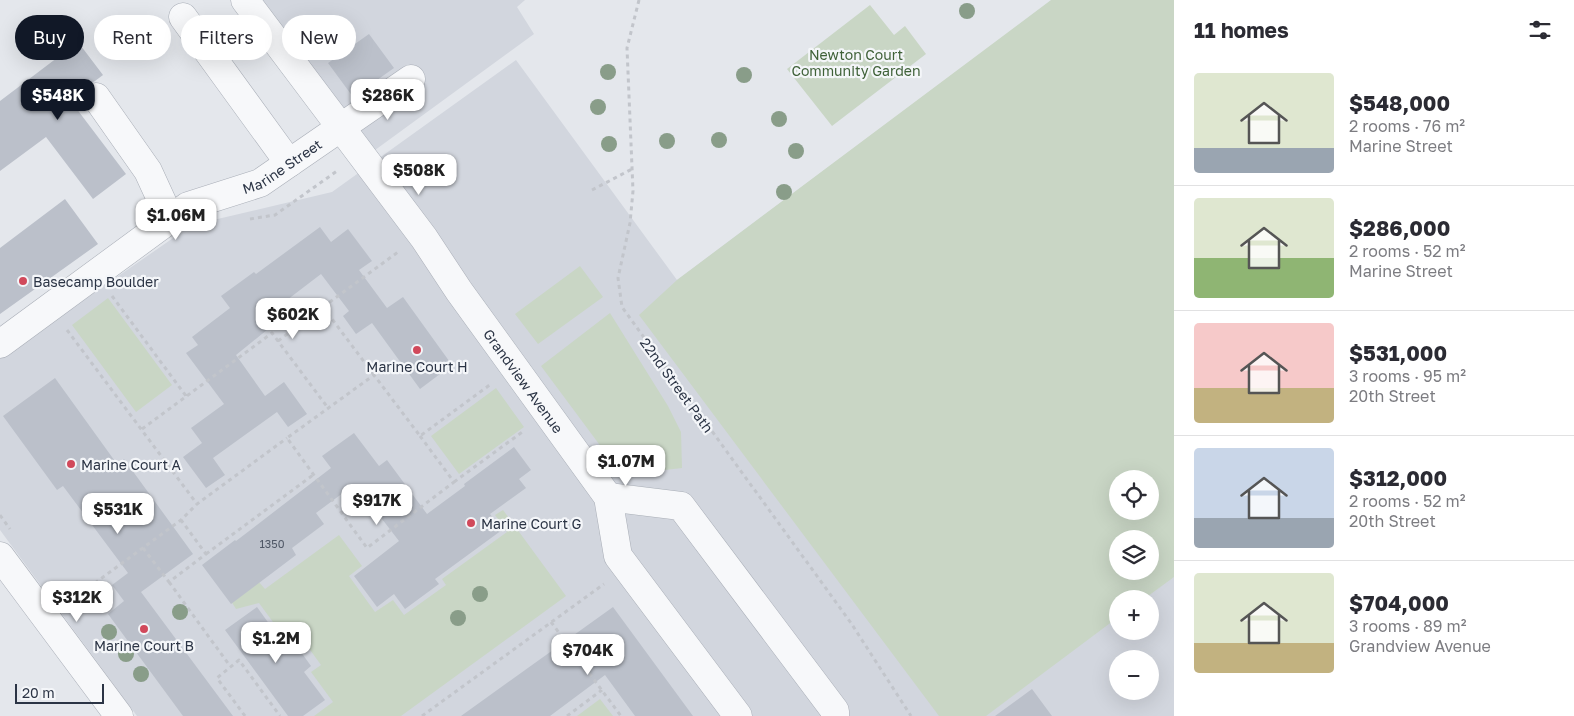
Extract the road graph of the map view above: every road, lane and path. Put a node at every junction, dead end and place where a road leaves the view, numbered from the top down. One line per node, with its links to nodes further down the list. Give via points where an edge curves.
1 (245, 0): 6 (street, Grandview Avenue)
2 (640, 0): 8 (path, 22nd Street Path, via 627,48)
3 (214, 60): 7 (street)
4 (411, 79): 6 (street, Marine Street)
5 (96, 97): 11 (street, via 148,171)
6 (342, 128): 7 (street, Marine Street); 31 (street, Grandview Avenue)
7 (290, 163): 11 (street, Marine Street, via 260,183 188,206)
8 (632, 169): 10 (path); 51 (path, 22nd Street Path, via 630,223 618,278 622,307 851,623)
9 (339, 170): 12 (path, via 275,215)
10 (592, 190)
11 (170, 219): 20 (street, Marine Street)
12 (247, 219)
13 (393, 245): 14 (path)
14 (398, 252): 15 (path); 17 (path)
15 (403, 260)
16 (108, 291): 23 (path)
17 (323, 307): 19 (path); 21 (path)
18 (62, 324): 26 (path)
19 (278, 340): 23 (path, via 272,333); 24 (path)
20 (0, 344)
21 (374, 375): 24 (path); 27 (path)
22 (496, 380): 27 (path)
23 (186, 396): 26 (path)
24 (328, 408): 28 (path)
25 (529, 426): 30 (path)
26 (142, 429): 32 (path)
27 (420, 436): 30 (path)
28 (287, 438): 29 (path); 32 (path)
29 (313, 475): 30 (path, via 366,548); 35 (path)
30 (454, 482)
31 (608, 497): 37 (street, Grandview Avenue, via 618,556); 50 (street, via 681,506 835,711)
32 (197, 504): 33 (path)
33 (181, 520): 34 (path); 35 (path)
34 (143, 548): 38 (path); 39 (path)
35 (206, 554): 38 (path)
36 (0, 556): 43 (street)
37 (627, 569): 40 (path); 49 (street, Grandview Avenue)
38 (169, 582): 41 (path)
39 (66, 605)
40 (551, 622): 42 (path); 46 (path)
41 (230, 666): 44 (path, via 217,678); 45 (path, via 239,660)
42 (602, 690): 47 (path); 48 (path)
43 (118, 716)
44 (245, 716)
45 (280, 716)
46 (422, 716)
47 (567, 716)
48 (621, 716)
49 (738, 716)
50 (835, 716)
51 (911, 716)

